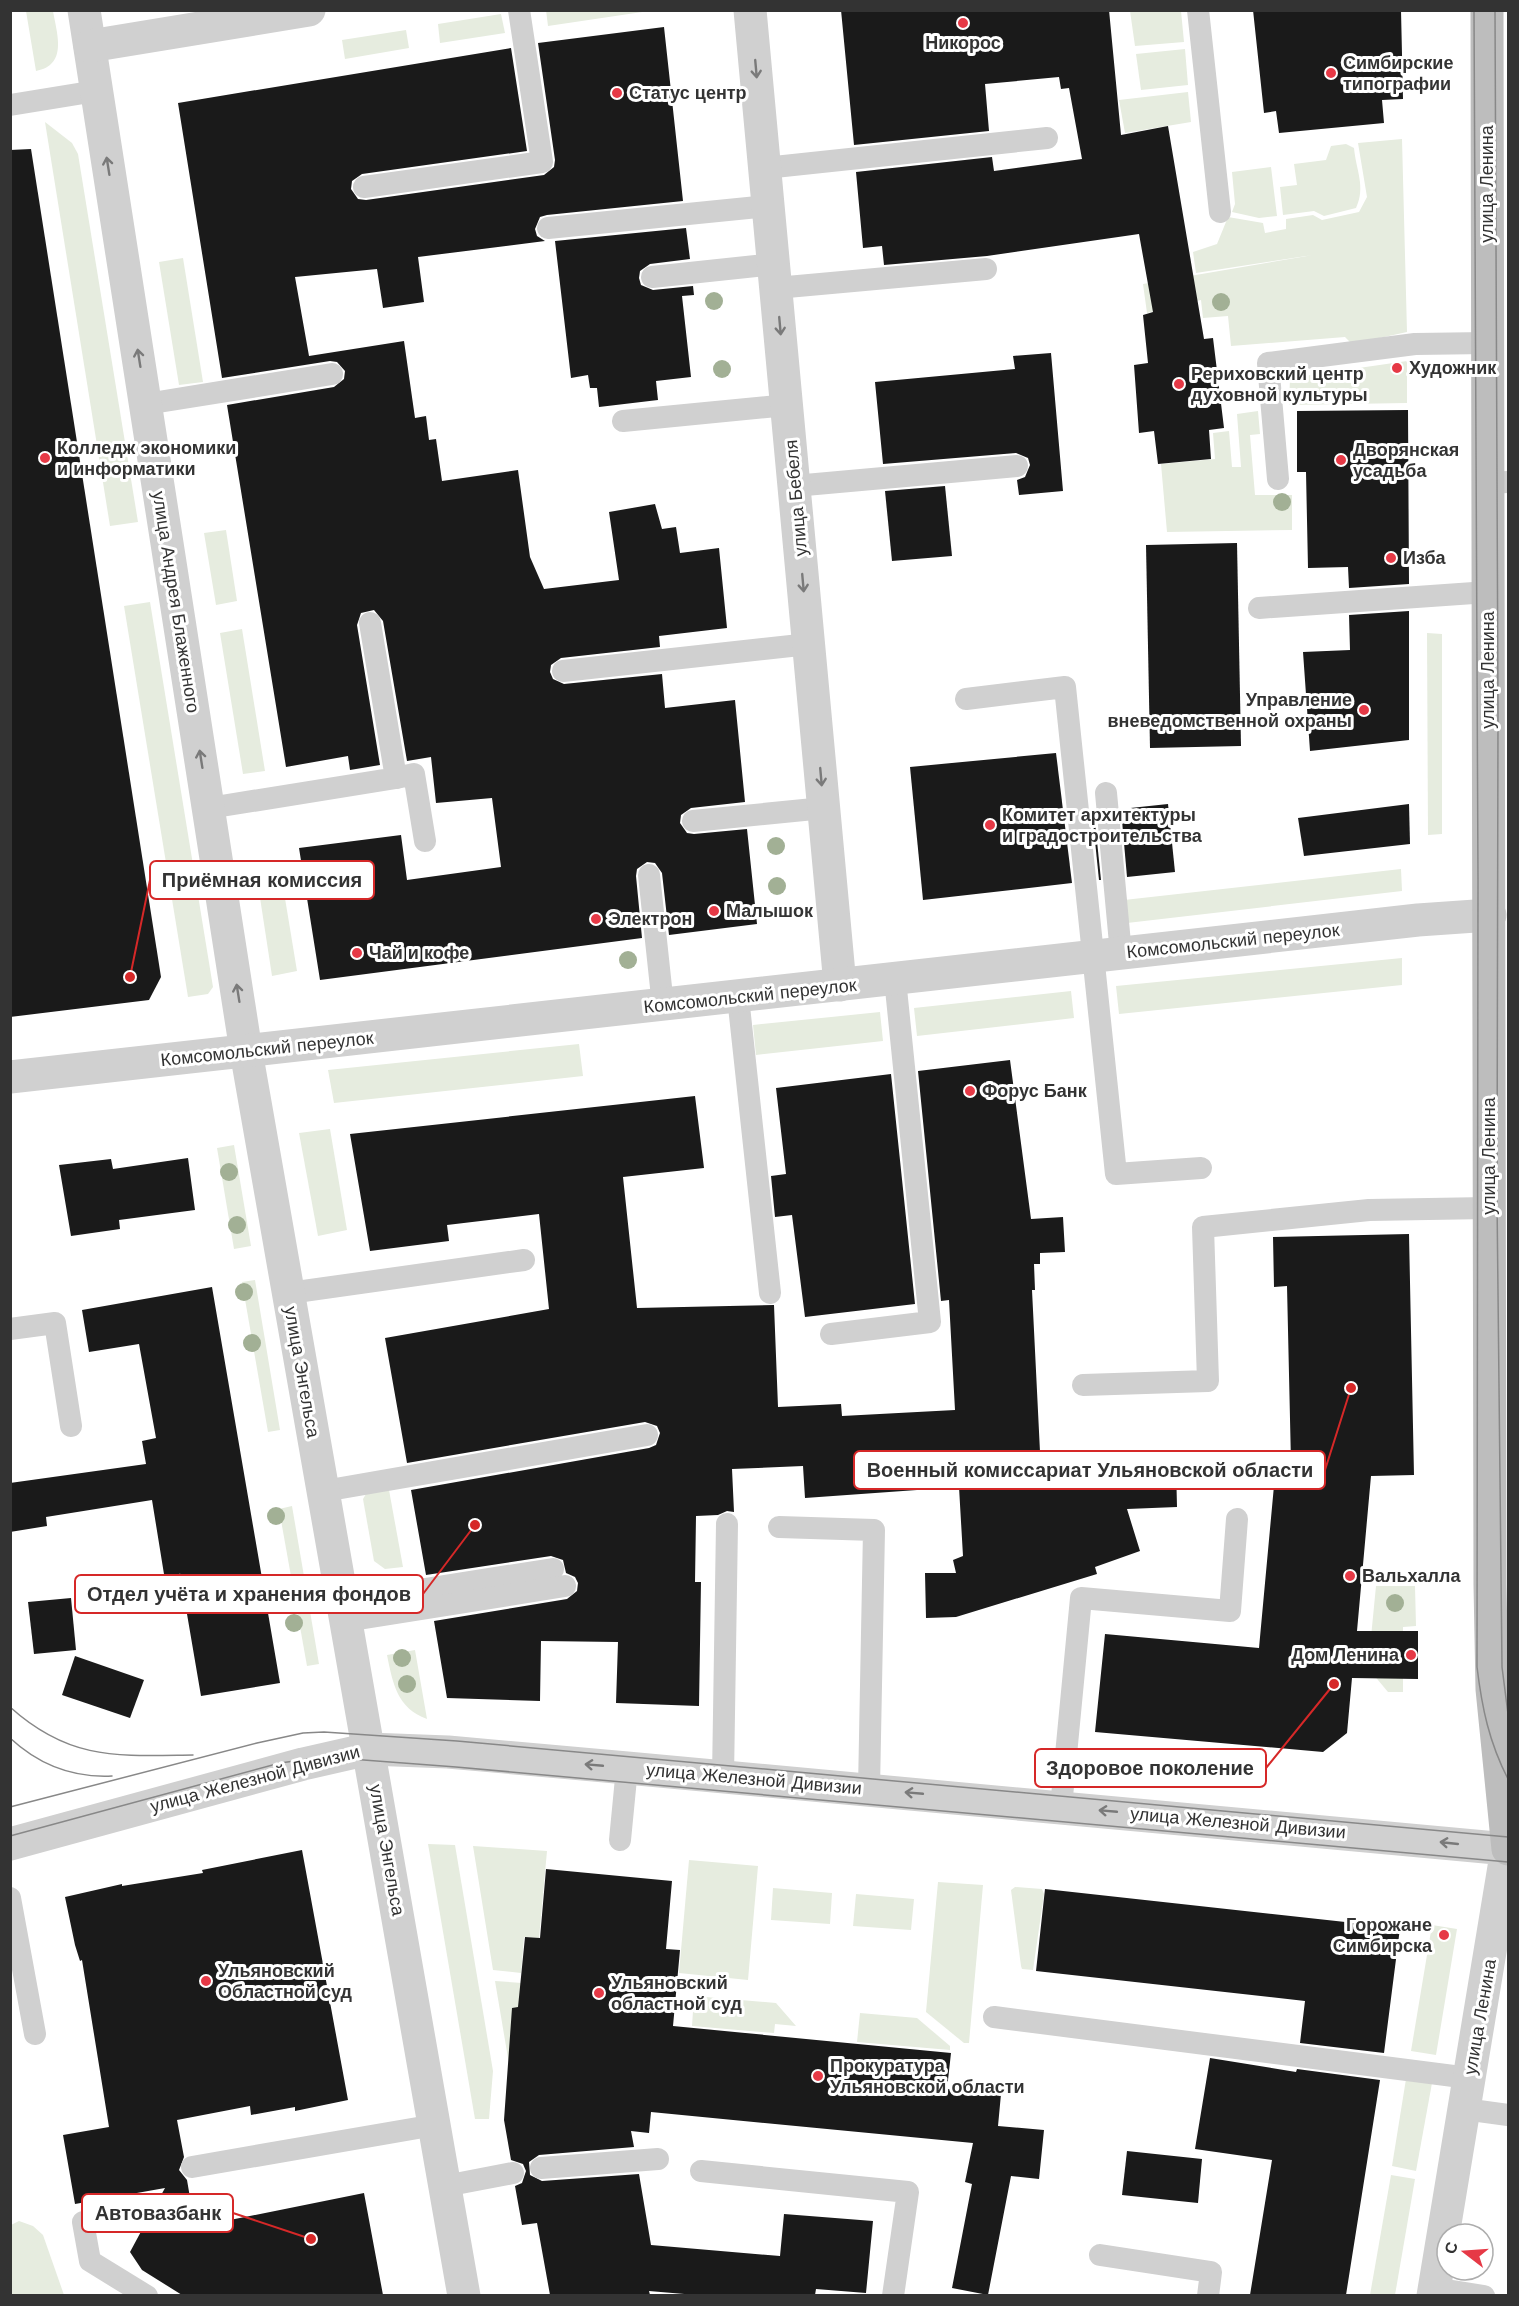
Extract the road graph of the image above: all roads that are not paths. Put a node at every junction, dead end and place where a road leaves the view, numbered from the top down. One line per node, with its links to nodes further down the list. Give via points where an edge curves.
1 (84, 10): 7 (street, улица Андрея Блаженного)
2 (309, 10): 7 (street)
3 (519, 10): 12 (lane, via 542,162)
4 (750, 10): 11 (street, улица Бебеля, one-way to 11)
5 (1198, 10): 15 (lane)
6 (1487, 10): 14 (street, улица Ленина)
7 (90, 46): 8 (street, улица Андрея Блаженного)
8 (96, 91): 9 (lane); 22 (street, улица Андрея Блаженного, one-way to 8)
9 (10, 105)
10 (1047, 138): 11 (lane)
11 (765, 168): 13 (street, улица Бебеля)
12 (364, 188)
13 (768, 206): 16 (lane); 18 (street, улица Бебеля)
14 (1498, 210): 20 (street, улица Ленина)
15 (1220, 212)
16 (548, 228)
17 (986, 269): 18 (lane)
18 (775, 276): 19 (lane); 23 (street, улица Бебеля, one-way to 23)
19 (651, 277)
20 (1487, 343): 26 (lane, via 1415,344 1268,363); 27 (street, улица Ленина)
21 (332, 374): 22 (lane)
22 (146, 404): 37 (street, улица Андрея Блаженного, one-way to 22)
23 (787, 405): 24 (lane); 28 (street, улица Бебеля)
24 (623, 421)
25 (1017, 466): 28 (lane)
26 (1278, 479)
27 (1498, 482): 29 (street, улица Ленина)
28 (794, 486): 32 (street, улица Бебеля, one-way to 32)
29 (1488, 592): 30 (lane); 42 (street, улица Ленина)
30 (1259, 608)
31 (370, 623): 35 (lane)
32 (809, 644): 33 (lane); 38 (street, улица Бебеля, one-way to 38)
33 (563, 671)
34 (966, 699): 43 (lane, via 1065,687)
35 (396, 778): 37 (lane); 40 (lane, via 414,774)
36 (1106, 793): 43 (lane)
37 (208, 808): 48 (street, улица Андрея Блаженного, one-way to 37)
38 (824, 808): 39 (lane); 45 (street, улица Бебеля)
39 (693, 821)
40 (425, 841)
41 (649, 875): 47 (lane)
42 (1496, 895): 43 (street, Комсомольский переулок); 51 (street, улица Ленина)
43 (1107, 956): 44 (street, Комсомольский переулок); 50 (lane, via 1116,1174)
44 (895, 979): 45 (street, Комсомольский переулок); 56 (lane, via 930,1322)
45 (840, 985): 46 (street, Комсомольский переулок)
46 (738, 997): 47 (street, Комсомольский переулок); 54 (lane)
47 (663, 1006): 48 (street, Комсомольский переулок)
48 (246, 1051): 49 (street, Комсомольский переулок); 53 (street, улица Энгельса)
49 (10, 1077)
50 (1200, 1168)
51 (1488, 1208): 57 (lane, via 1368,1210 1203,1227 1208,1381); 65 (street, улица Ленина)
52 (524, 1260): 53 (lane)
53 (289, 1293): 60 (street, улица Энгельса)
54 (770, 1293)
55 (10, 1329): 58 (lane, via 55,1323)
56 (831, 1334)
57 (1083, 1385)
58 (71, 1426)
59 (647, 1435): 60 (lane)
60 (324, 1491): 66 (street, улица Энгельса)
61 (1237, 1519): 71 (lane, via 1230,1611 1080,1598)
62 (727, 1524): 69 (lane)
63 (779, 1527): 70 (lane, via 873,1530)
64 (559, 1578): 66 (lane)
65 (1499, 1585): 74 (street, улица Ленина, via 1492,1689)
66 (345, 1611): 67 (street, улица Энгельса)
67 (369, 1749): 68 (street, улица Железной Дивизии, one-way to 67); 73 (street, улица Железной Дивизии); 80 (street, улица Энгельса)
68 (627, 1768): 69 (street, улица Железной Дивизии); 72 (lane)
69 (723, 1777): 70 (street, улица Железной Дивизии)
70 (869, 1789): 71 (street, улица Железной Дивизии, one-way to 70)
71 (1061, 1807): 74 (street, улица Железной Дивизии, one-way to 71)
72 (620, 1840)
73 (10, 1844)
74 (1508, 1849): 78 (street, улица Ленина)
75 (10, 1898): 77 (lane)
76 (994, 2017): 78 (lane)
77 (34, 2034)
78 (1467, 2093): 79 (lane); 89 (street, улица Ленина)
79 (1509, 2115)
80 (435, 2125): 82 (lane); 86 (street, улица Энгельса)
81 (658, 2159): 83 (lane)
82 (192, 2167)
83 (541, 2168)
84 (702, 2171): 92 (lane, via 908,2192)
85 (513, 2173): 86 (lane)
86 (445, 2186): 91 (street, улица Энгельса)
87 (142, 2213): 90 (lane, via 83,2222 90,2261)
88 (1100, 2255): 93 (lane, via 1211,2272)
89 (1433, 2292): 94 (lane)
90 (147, 2295)
91 (464, 2295)
92 (893, 2295)
93 (1208, 2295)
94 (1484, 2295)

